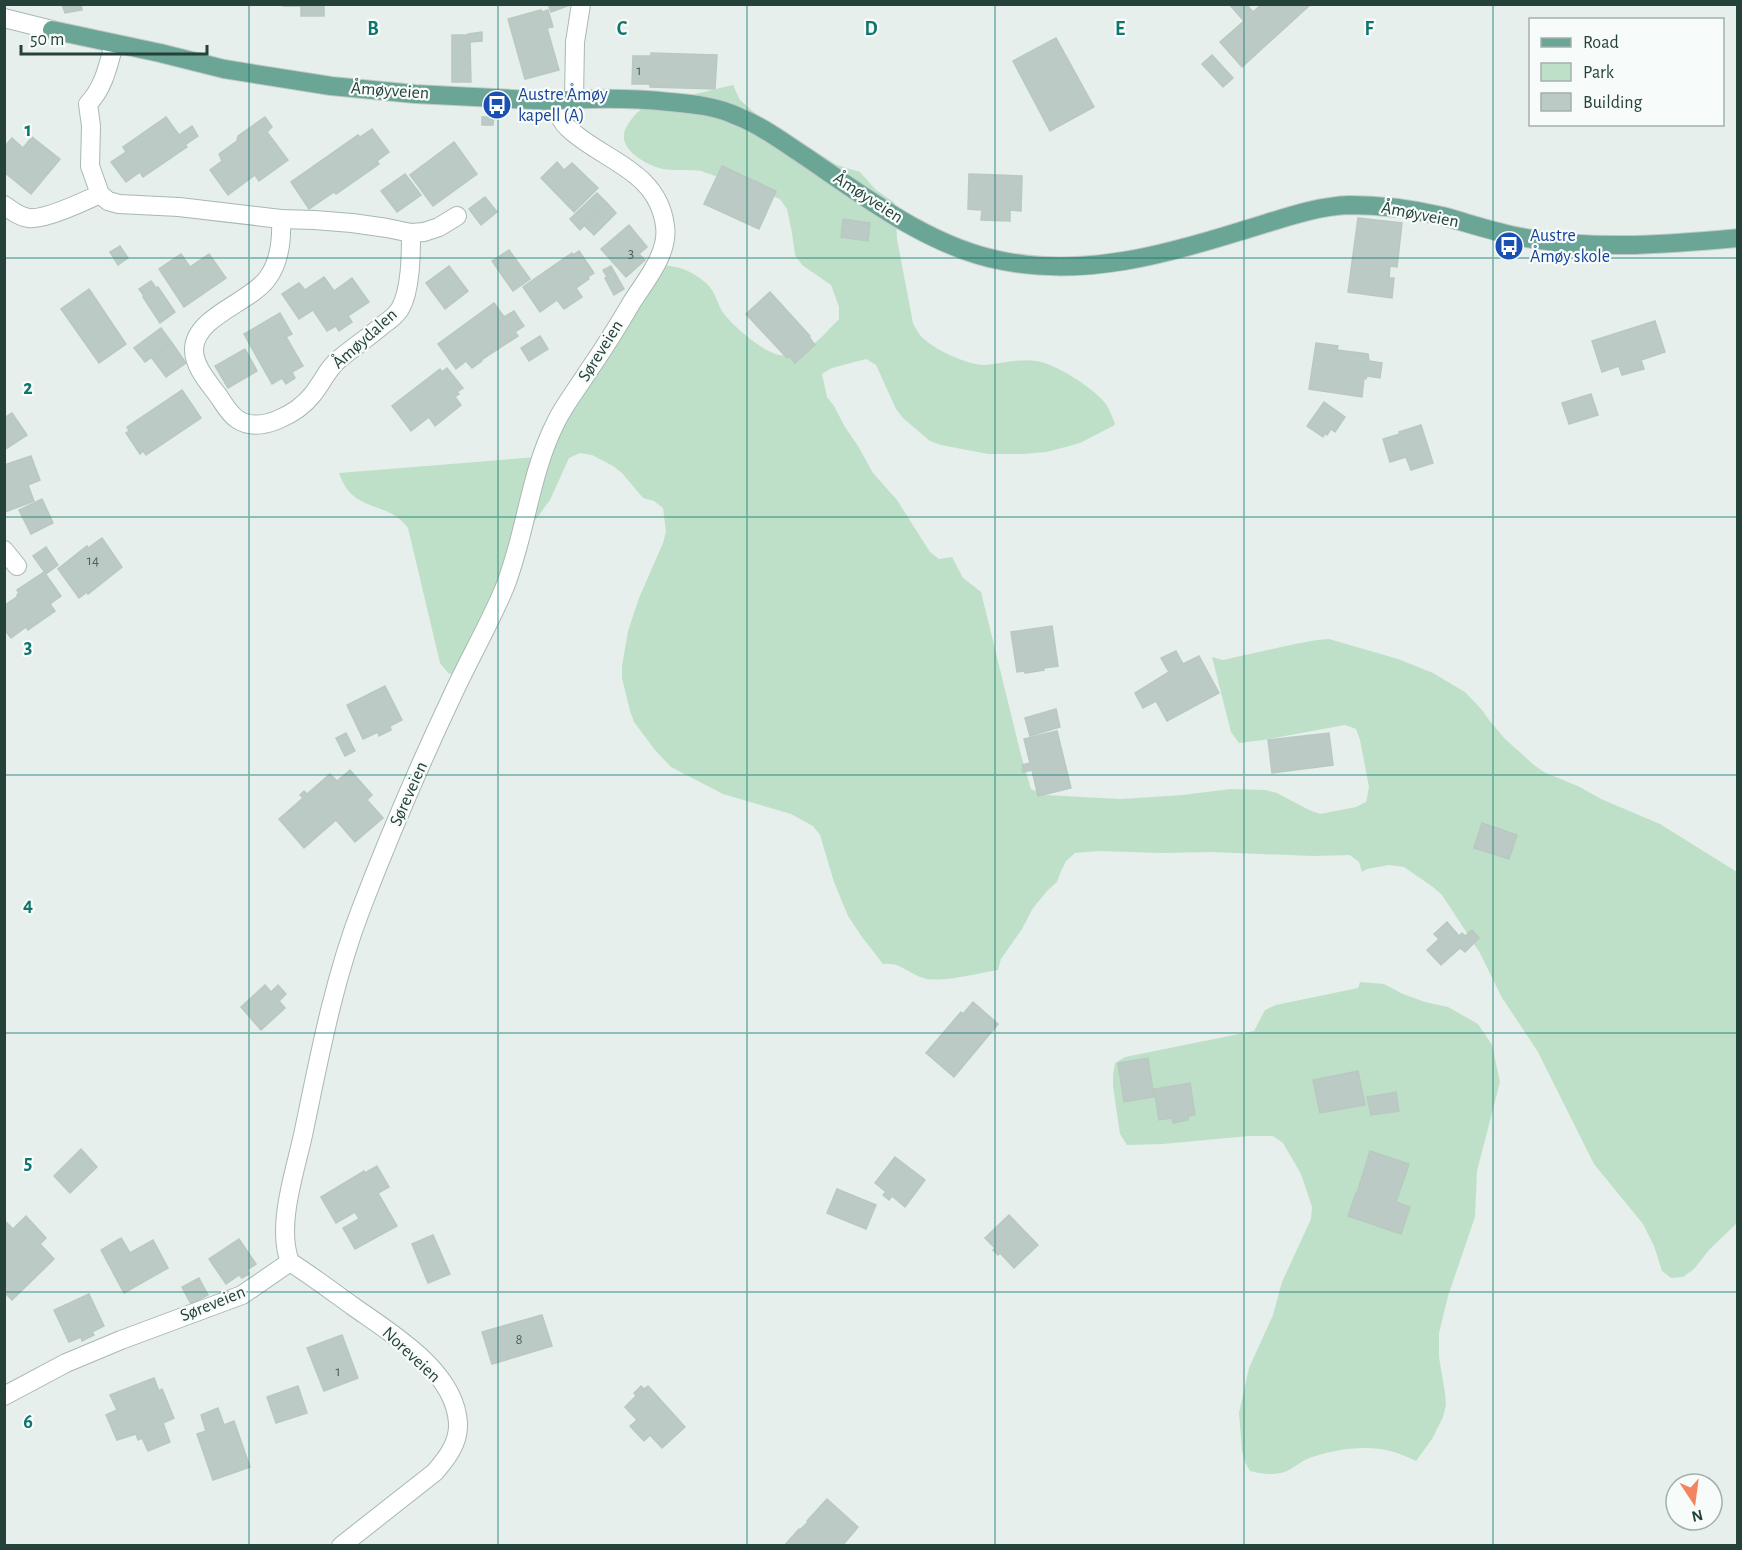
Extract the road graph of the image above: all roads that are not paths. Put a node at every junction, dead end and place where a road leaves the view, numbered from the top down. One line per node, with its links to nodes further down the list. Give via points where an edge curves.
1 (581, 4): 5 (street, via 575,42)
2 (4, 18): 3 (street, Åmøyveien)
3 (52, 30): 4 (main road, Åmøyveien)
4 (114, 44): 6 (main road, Åmøyveien, via 224,69 331,86); 7 (street, via 98,94 88,104 90,166)
5 (574, 99): 6 (main road, Åmøyveien); 12 (main road, Åmøyveien, via 651,100 707,106 735,115 764,129 858,192 938,239 967,252 1022,264 1092,266 1152,256 1293,216 1346,206 1403,208 1529,239 1573,244 1652,245)
6 (552, 101): 15 (street, Søreveien, via 565,127 623,164 648,186 660,204 665,236 658,260 557,419 544,446 504,589 452,696 360,912 326,1026 289,1200 284,1235)
7 (100, 194): 8 (street, via 41,217 19,215); 10 (street, via 119,204)
8 (4, 206)
9 (457, 216): 11 (street, via 439,227)
10 (281, 219): 11 (street, via 352,223); 11 (street, Åmøydalen, via 279,252 266,281 205,326 194,350 204,376 227,409 248,424 272,421 296,410 337,362 397,314 407,288)
11 (411, 233)
12 (1737, 238)
13 (4, 550): 14 (street)
14 (17, 566)
15 (290, 1262): 16 (street, Søreveien, via 242,1294 66,1363); 17 (street, Noreveien, via 399,1339 430,1367 454,1404 458,1424 456,1441 435,1472)
16 (4, 1395)
17 (340, 1545)

